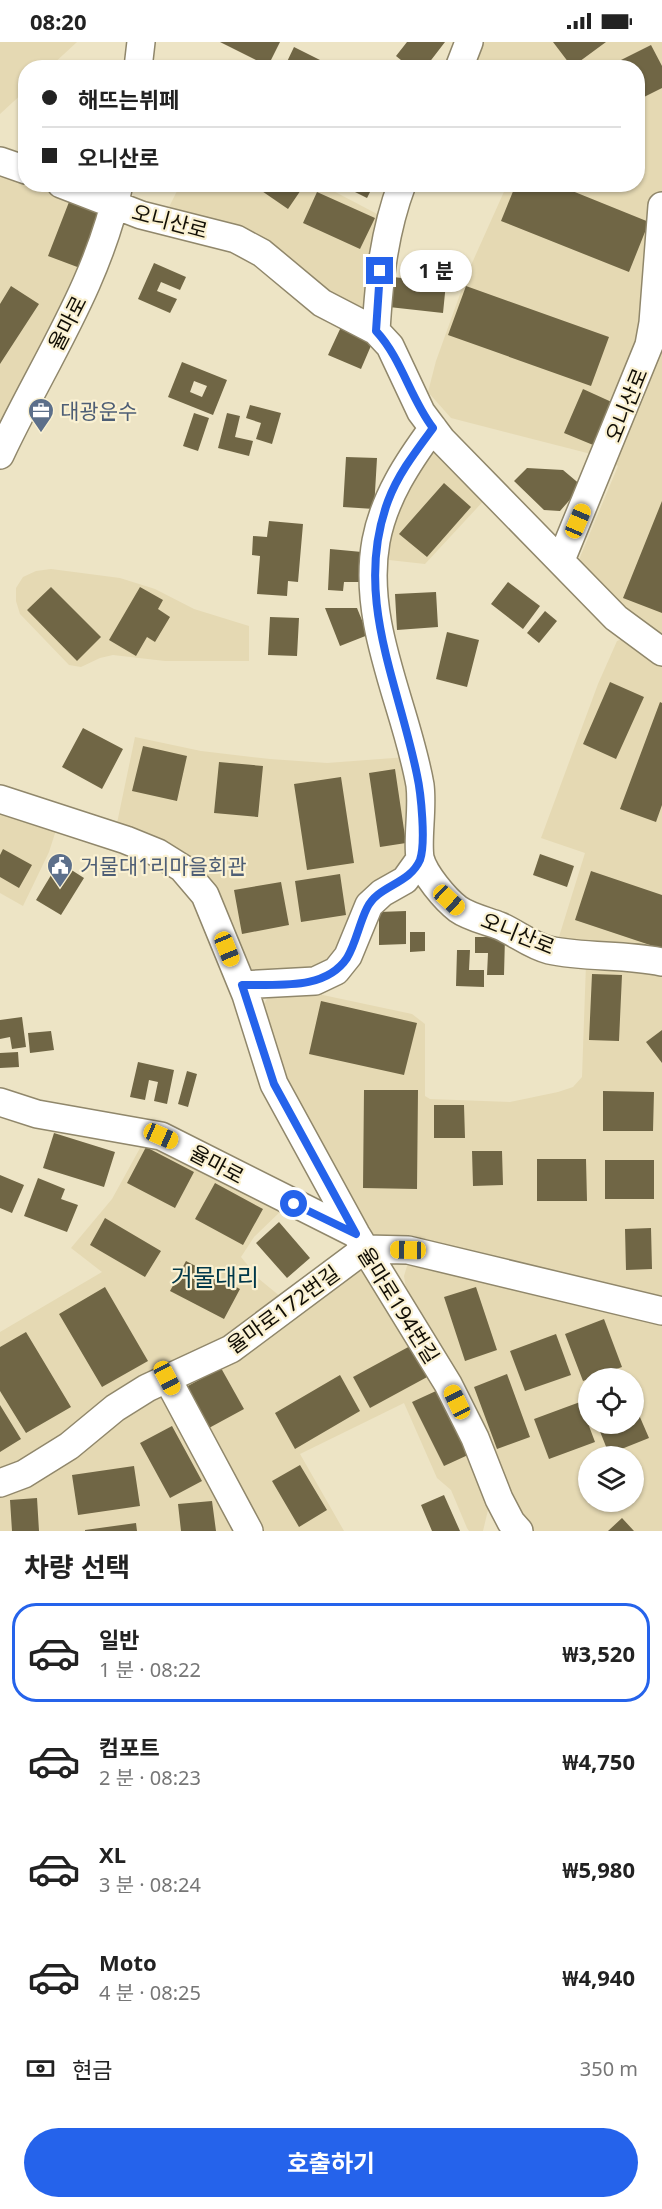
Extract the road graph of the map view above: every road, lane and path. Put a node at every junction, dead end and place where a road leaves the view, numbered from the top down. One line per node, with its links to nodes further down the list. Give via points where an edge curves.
1 (141, 42): 3 (street)
2 (469, 42): 4 (street)
3 (139, 60)
4 (462, 60)
5 (0, 161): 6 (street)
6 (18, 167)
7 (102, 192): 9 (street, 오니산로)
8 (399, 192): 11 (street, via 387,228)
9 (117, 195): 11 (street, 오니산로, via 236,239 272,260 322,303); 13 (street, 율마로, via 93,271)
10 (662, 206): 14 (street, 오니산로, via 649,345)
11 (376, 331): 12 (street, 오니산로, via 390,346 421,412)
12 (433, 428): 14 (street, 오니산로); 17 (street, via 408,462 388,500 376,540 373,578 376,617 420,787)
13 (0, 455)
14 (561, 560): 15 (street, 오니산로, via 616,618)
15 (662, 652)
16 (0, 799): 19 (street, 율마로194번길, via 126,840 182,868 205,895)
17 (420, 859): 18 (street, 오니산로, via 439,891 459,910 547,950); 19 (street, via 405,880 369,905 348,956 336,971 315,981)
18 (662, 962)
19 (242, 985): 21 (street, 율마로194번길, via 274,1084)
20 (0, 1102): 21 (street, 율마로, via 37,1114 161,1136)
21 (360, 1242): 22 (street); 23 (street, 율마로172번길, via 231,1349); 25 (street, 율마로194번길, via 448,1384)
22 (662, 1311)
23 (167, 1378): 24 (street, 율마로172번길, via 115,1408 51,1458); 26 (street)
24 (0, 1483)
25 (499, 1499): 27 (street); 28 (street, 율마로194번길)
26 (249, 1531)
27 (493, 1531)
28 (519, 1531)

